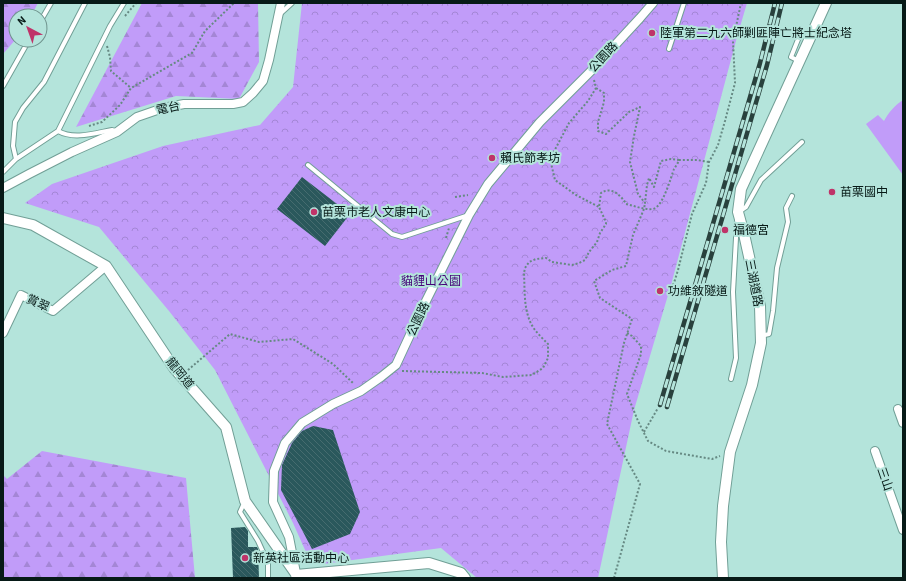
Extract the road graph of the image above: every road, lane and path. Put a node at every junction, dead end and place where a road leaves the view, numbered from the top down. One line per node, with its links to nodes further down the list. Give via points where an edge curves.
1 (85, 3): 26 (lane, via 44,82 23,108 16,122 13,146)
2 (124, 3): 23 (lane)
3 (136, 3): 12 (path)
4 (234, 3): 20 (path, via 205,31 192,53)
5 (281, 3): 11 (street, 電台)
6 (292, 3): 11 (lane)
7 (653, 3): 18 (street, 公園路)
8 (684, 3): 16 (lane)
9 (741, 3): 28 (path, via 733,41 735,83 718,145)
10 (826, 3): 17 (street, 三湖道路)
11 (279, 15): 24 (street, 電台, via 263,81 243,102 184,104 163,108 137,117)
12 (122, 20)
13 (799, 37): 17 (lane, via 791,56)
14 (106, 44): 20 (path, via 112,71)
15 (24, 48): 19 (lane)
16 (669, 49)
17 (800, 61): 38 (street, 三湖道路, via 740,189)
18 (592, 70): 21 (path); 39 (street, 公園路, via 540,122 488,184)
19 (3, 86)
20 (131, 88): 22 (path, via 120,105 102,122)
21 (596, 88): 35 (path, via 604,93 598,131 606,134 630,112 640,107 630,162 638,194); 36 (path, via 569,123 550,159 555,180)
22 (86, 128)
23 (58, 131): 24 (lane, via 80,136 112,130); 26 (lane)
24 (118, 132): 31 (street, 電台, via 72,152)
25 (802, 142): 38 (lane, via 761,180 746,207)
26 (16, 159): 30 (lane)
27 (679, 160): 28 (path); 35 (path, via 661,161 654,187 649,178); 37 (path, via 658,206)
28 (709, 162): 42 (path, via 706,183 689,225 674,283)
29 (308, 165): 39 (lane, via 392,234 402,237)
30 (3, 172)
31 (3, 188)
32 (468, 195): 34 (path)
33 (792, 196): 45 (lane, via 786,208 788,222 777,268 769,334)
34 (455, 197)
35 (645, 203): 37 (path)
36 (599, 207): 37 (path, via 601,194 610,190 620,196 626,204); 46 (path, via 606,224 585,260 572,265 552,262 546,258 536,259 529,262 525,268 525,306 535,330 548,344 548,358 543,368 532,376 517,377)
37 (644, 209): 44 (path, via 633,235 626,266 612,270 594,281 600,298 632,319)
38 (738, 212): 45 (street, 三湖道路, via 760,306); 48 (lane, via 733,292 736,358)
39 (469, 215): 49 (street, 公園路, via 396,365)
40 (3, 218): 41 (street, 龍岡道, via 33,225)
41 (106, 266): 43 (street, 賞翠, via 54,310 21,295); 47 (street, 龍岡道)
42 (668, 292)
43 (3, 333)
44 (627, 333): 53 (path, via 641,346 641,354 627,394); 61 (path, via 607,424 640,484)
45 (760, 336): 55 (street, 三湖道路, via 761,343 752,385)
46 (401, 371)
47 (181, 376): 49 (path, via 230,334 259,342 293,339 333,364); 56 (street, 龍岡道, via 226,427)
48 (731, 379)
49 (361, 391): 58 (street, 公園路, via 302,423 285,443 274,471 273,502 290,537)
50 (658, 408): 53 (path)
51 (898, 409): 52 (street)
52 (903, 423)
53 (644, 432): 55 (path, via 648,441 666,451 712,459)
54 (875, 451): 57 (street, 三山)
55 (730, 452): 62 (street, 三湖道路, via 723,506)
56 (245, 501): 58 (street, 龍岡道); 59 (lane, via 240,512 268,563)
57 (903, 530)
58 (298, 577): 60 (street, via 429,563 461,573)
59 (268, 578)
60 (465, 578)
61 (614, 578)
62 (723, 578)

